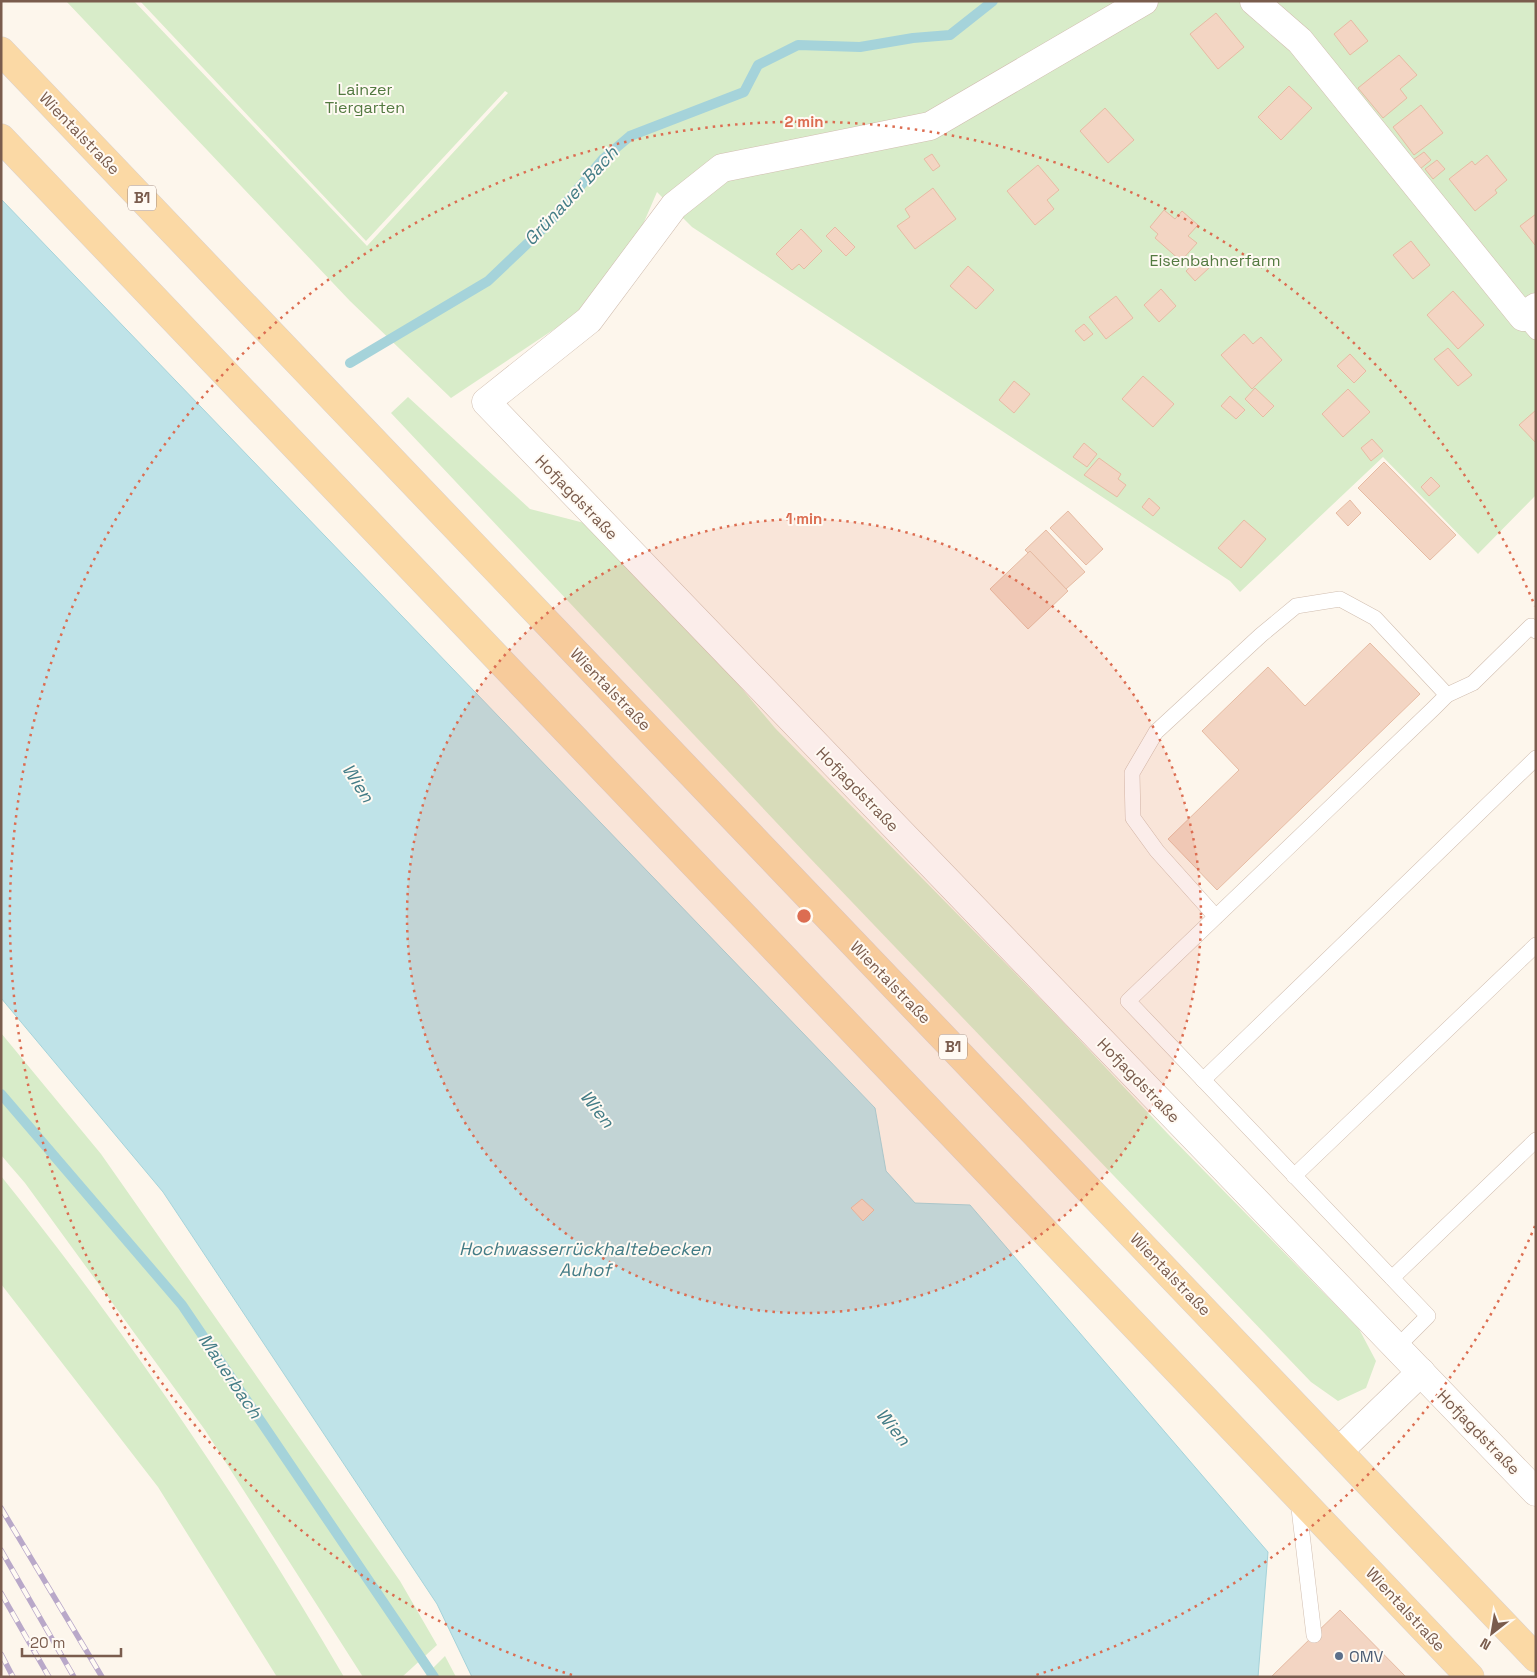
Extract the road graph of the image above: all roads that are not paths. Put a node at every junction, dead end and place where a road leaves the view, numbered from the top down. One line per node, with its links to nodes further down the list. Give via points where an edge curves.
1 (1144, 1): 15 (street, Hofjagdstraße, via 930,126 722,168 674,206 589,320 486,402)
2 (1254, 1): 5 (street, via 1300,41)
3 (1, 51): 17 (main road, Wientalstraße / B1)
4 (1, 138): 19 (main road, Wientalstraße)
5 (1532, 319)
6 (1536, 631): 7 (lane, via 1532,626 1473,682)
7 (1447, 695): 9 (lane); 9 (lane, via 1375,618 1340,599 1296,606 1261,634 1156,732 1132,773 1133,818 1157,851)
8 (1536, 758): 11 (lane)
9 (1216, 916): 11 (lane, via 1128,1001)
10 (1536, 945): 13 (lane)
11 (1203, 1080): 13 (lane)
12 (1536, 1140): 14 (lane)
13 (1294, 1176): 14 (lane)
14 (1392, 1278): 15 (lane, via 1428,1316)
15 (1397, 1347): 16 (street, Hofjagdstraße)
16 (1421, 1372): 17 (street); 18 (street, Hofjagdstraße)
17 (1339, 1451): 21 (main road, Wientalstraße / B1)
18 (1536, 1492)
19 (1297, 1494): 20 (lane); 22 (main road, Wientalstraße)
20 (1314, 1635)
21 (1536, 1658)
22 (1470, 1677)

